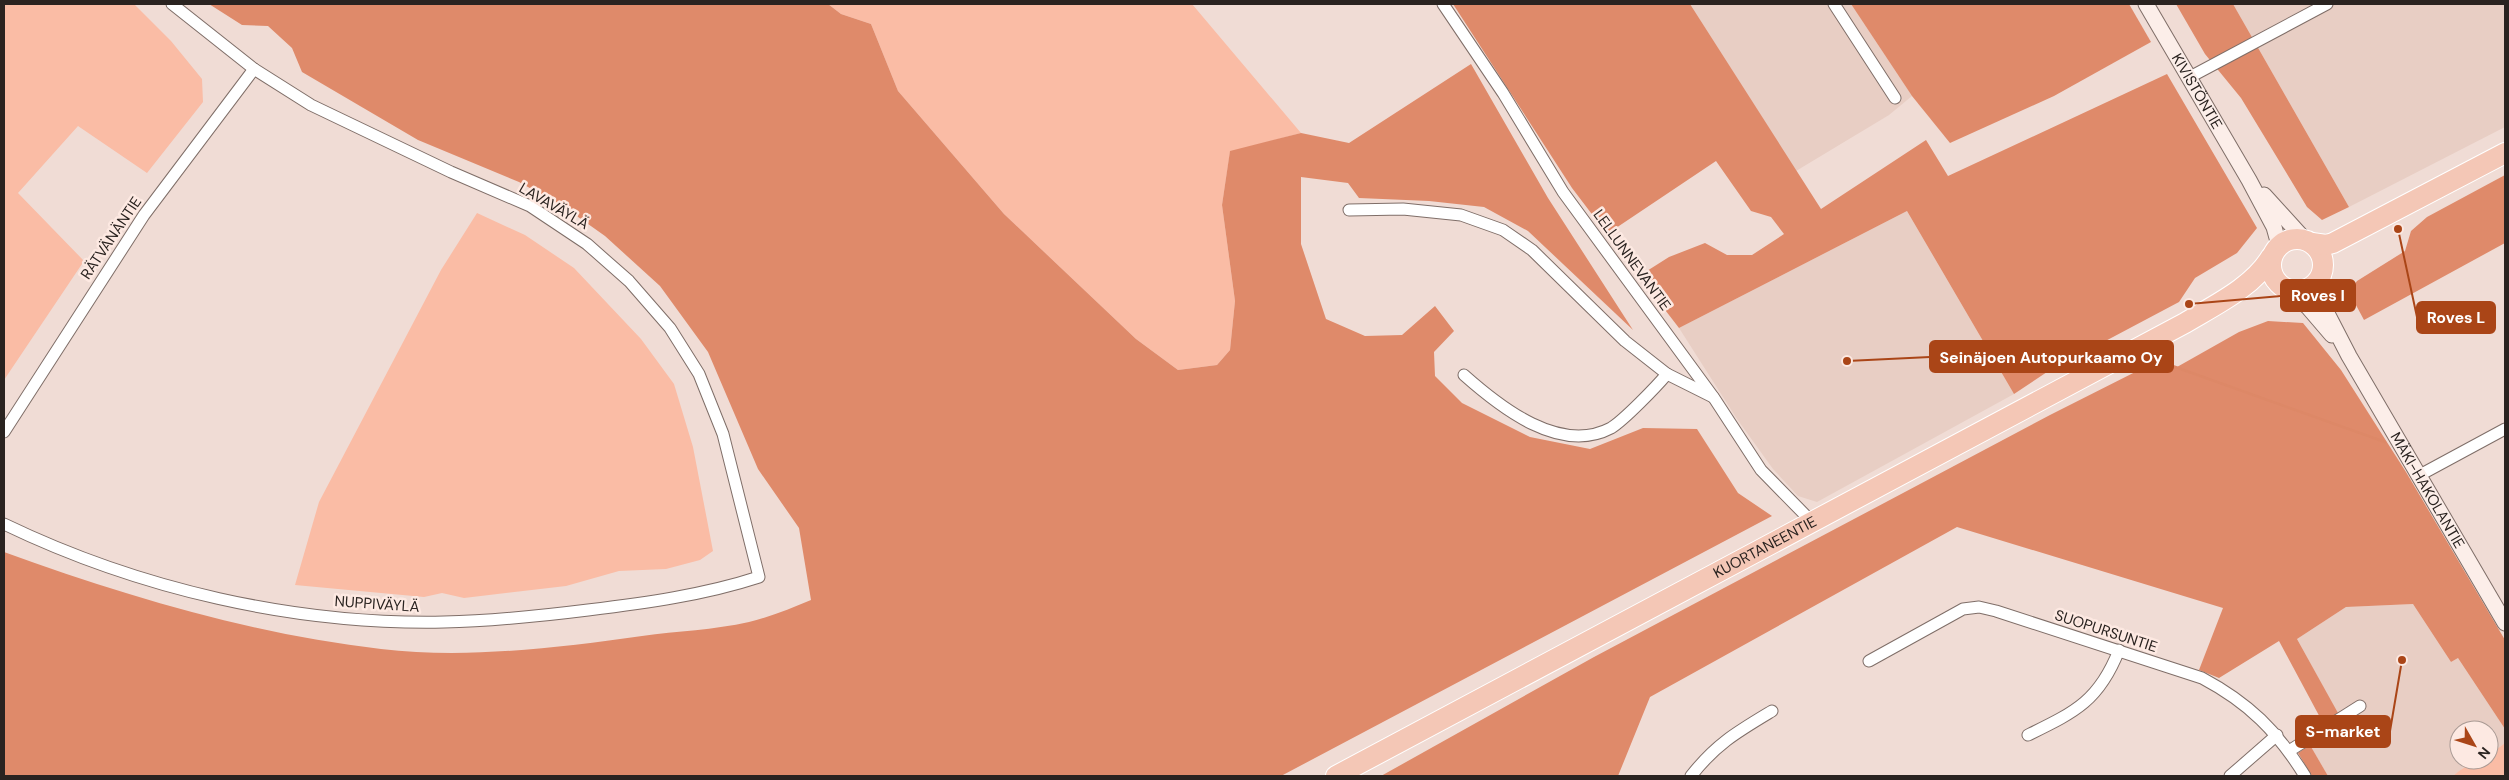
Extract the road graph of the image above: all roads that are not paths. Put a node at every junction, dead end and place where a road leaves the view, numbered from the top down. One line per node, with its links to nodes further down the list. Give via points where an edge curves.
1 (172, 4): 6 (street, LAVAVÄYLÄ)
2 (1443, 4): 21 (street, LELLUNNEVANTIE, via 1503,93 1563,192)
3 (1834, 4): 8 (street)
4 (2146, 4): 7 (street, KIVISTÖNTIE)
5 (2327, 4): 7 (street)
6 (254, 69): 23 (street, RÄTVÄNÄNTIE, via 144,215); 27 (street, LAVAVÄYLÄ, via 310,105 530,206 587,244 629,281 670,328 699,374 722,434)
7 (2190, 78): 10 (street, KIVISTÖNTIE)
8 (1895, 98)
9 (2505, 153): 11 (highway)
10 (2249, 180): 13 (street, KIVISTÖNTIE); 14 (street, KIVISTÖNTIE, via 2274,227)
11 (2402, 208): 13 (highway, via 2333,243 2326,245); 15 (highway, via 2340,256)
12 (1349, 210): 19 (street, via 1403,209 1461,215 1503,230 1532,250 1625,341)
13 (2308, 241): 14 (highway, via 2291,239); 15 (highway, via 2321,254 2323,261)
14 (2275, 251): 16 (highway, via 2271,271); 17 (highway, KUORTANEENTIE, via 2265,268 2254,278)
15 (2319, 279): 16 (highway, via 2307,289); 18 (street, MÄKI-HAKOLANTIE, via 2318,296)
16 (2283, 287): 17 (highway, KUORTANEENTIE, via 2264,287); 18 (street, MÄKI-HAKOLANTIE, via 2308,307)
17 (2194, 318): 25 (highway, KUORTANEENTIE)
18 (2349, 356): 24 (street, MÄKI-HAKOLANTIE)
19 (1667, 374): 20 (street, via 1612,427 1592,435 1565,435 1536,426 1493,401); 21 (street)
20 (1464, 375)
21 (1714, 398): 25 (street, LELLUNNEVANTIE, via 1762,470)
22 (2505, 429): 24 (street)
23 (4, 432)
24 (2418, 476): 28 (street, MÄKI-HAKOLANTIE)
25 (1812, 522): 36 (highway, KUORTANEENTIE)
26 (4, 524): 27 (street, NUPPIVÄYLÄ, via 48,545 124,573 208,596 300,613 392,621 517,618 702,593)
27 (759, 577)
28 (2505, 623)
29 (2119, 650): 30 (street, SUOPURSUNTIE, via 1979,607 1963,609 1946,617); 33 (street, via 2112,667 2089,700 2072,713); 34 (street, SUOPURSUNTIE, via 2202,678 2249,707)
30 (1869, 661)
31 (2360, 706): 35 (street)
32 (1772, 711): 37 (street, via 1724,740)
33 (2028, 735)
34 (2277, 735): 35 (street, SUOPURSUNTIE); 38 (street)
35 (2289, 751): 39 (street, SUOPURSUNTIE)
36 (1336, 776)
37 (1691, 776)
38 (2230, 776)
39 (2305, 776)

